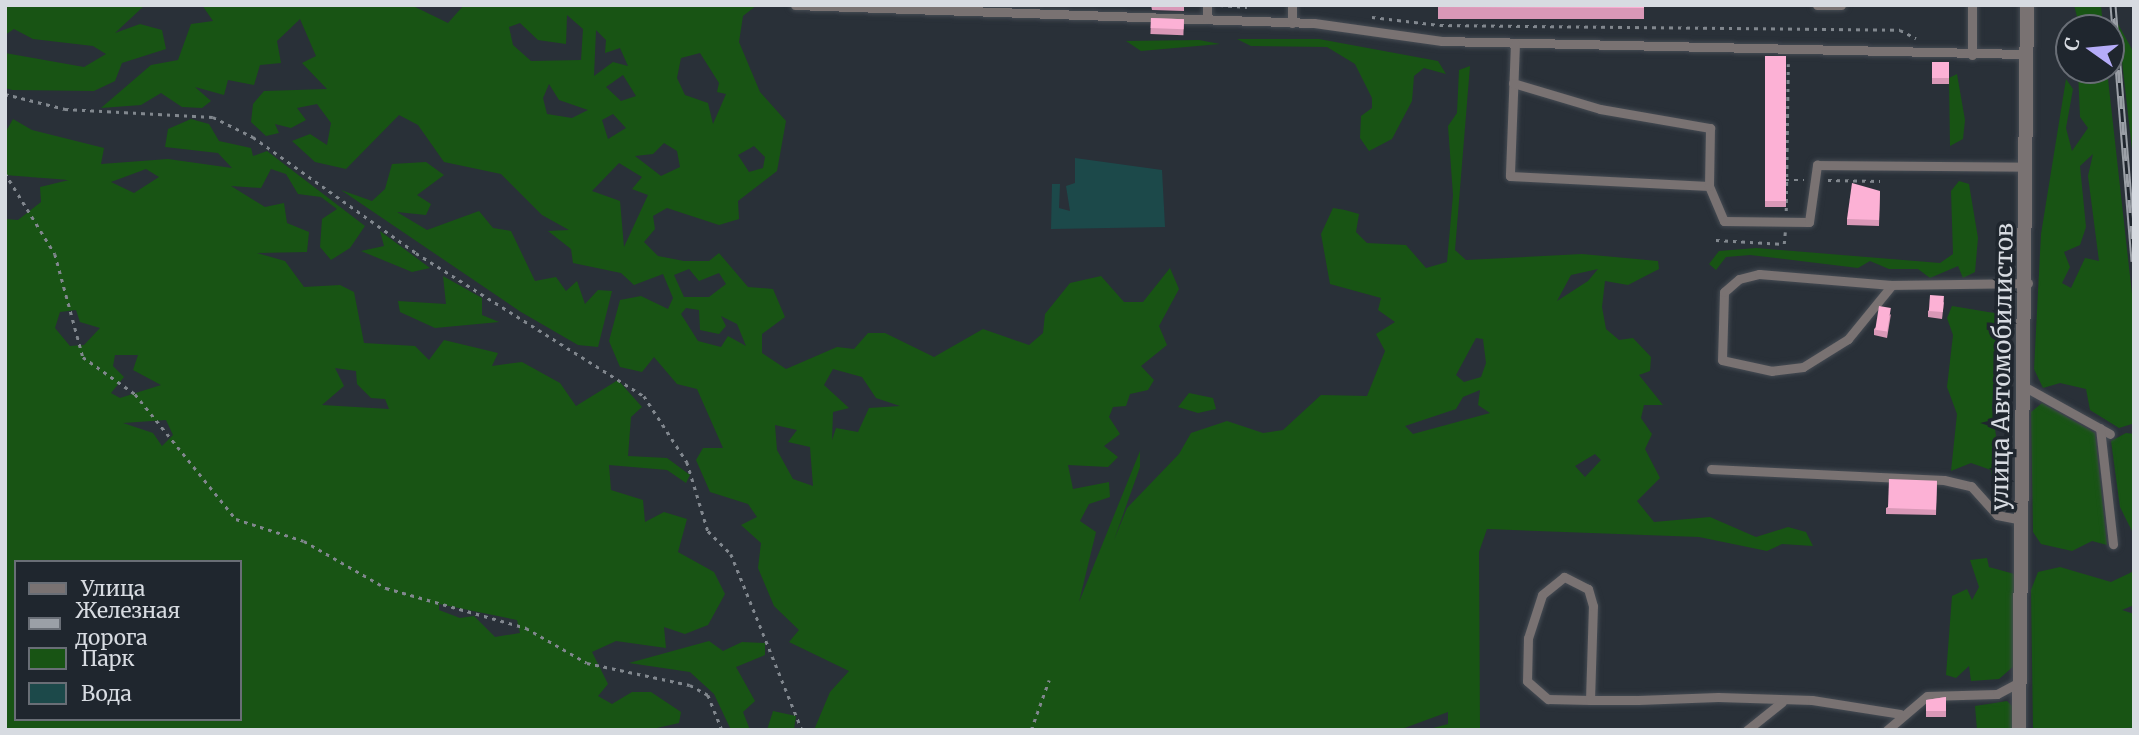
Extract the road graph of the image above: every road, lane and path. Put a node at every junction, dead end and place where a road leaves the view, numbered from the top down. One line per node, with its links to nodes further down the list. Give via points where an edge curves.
1 (794, 5): 11 (lane)
2 (1207, 5): 11 (lane)
3 (1220, 5): 9 (path)
4 (1292, 5): 12 (lane)
5 (1817, 5): 6 (lane)
6 (1841, 5)
7 (1972, 5): 16 (lane)
8 (2027, 5): 15 (street, улица Автомобилистов)
9 (1256, 8)
10 (1357, 16): 14 (path, via 1440,25 1900,30)
11 (1207, 19): 12 (lane)
12 (1292, 23): 13 (lane)
13 (1515, 43): 16 (lane); 18 (lane)
14 (1924, 43)
15 (2026, 54): 16 (lane); 20 (street, улица Автомобилистов)
16 (1972, 55)
17 (1788, 64): 22 (path)
18 (1513, 83): 25 (lane, via 1600,109 1710,128); 25 (lane, via 1510,176)
19 (5, 94): 42 (path, via 65,109 213,117 253,137 416,253 644,396 687,462 708,531 731,554)
20 (2027, 167): 23 (lane, via 1817,166); 28 (street, улица Автомобилистов)
21 (5, 173): 41 (path, via 55,254 83,357 135,394 236,519 304,541 386,588 526,628 587,663 690,685 708,695)
22 (1786, 180): 23 (path); 26 (path)
23 (1815, 180): 24 (path); 26 (lane, via 1809,222)
24 (1880, 181)
25 (1709, 186): 26 (lane, via 1724,222)
26 (1785, 222): 27 (path, via 1784,244)
27 (1716, 240)
28 (2028, 284): 29 (lane); 30 (street, улица Автомобилистов)
29 (1892, 285): 29 (lane, via 1848,339 1803,367 1761,370 1722,360 1724,292 1739,278 1759,274)
30 (2025, 387): 31 (lane); 34 (street, улица Автомобилистов)
31 (2100, 428): 32 (lane); 35 (lane)
32 (2110, 434)
33 (1711, 469): 34 (lane, via 1944,480 1971,486 1997,515)
34 (2023, 520): 37 (street, улица Автомобилистов)
35 (2113, 544)
36 (1049, 680): 43 (path)
37 (2020, 682): 40 (lane, via 1997,694 1927,696); 46 (street, улица Автомобилистов)
38 (1590, 700): 38 (lane, via 1593,606 1588,589 1564,577 1542,595 1528,638 1527,681 1548,699); 39 (lane)
39 (1782, 702): 40 (lane, via 1812,700); 44 (lane)
40 (1900, 714): 45 (lane)
41 (722, 730)
42 (802, 730)
43 (1031, 730)
44 (1747, 730)
45 (1887, 730)
46 (2019, 730)

